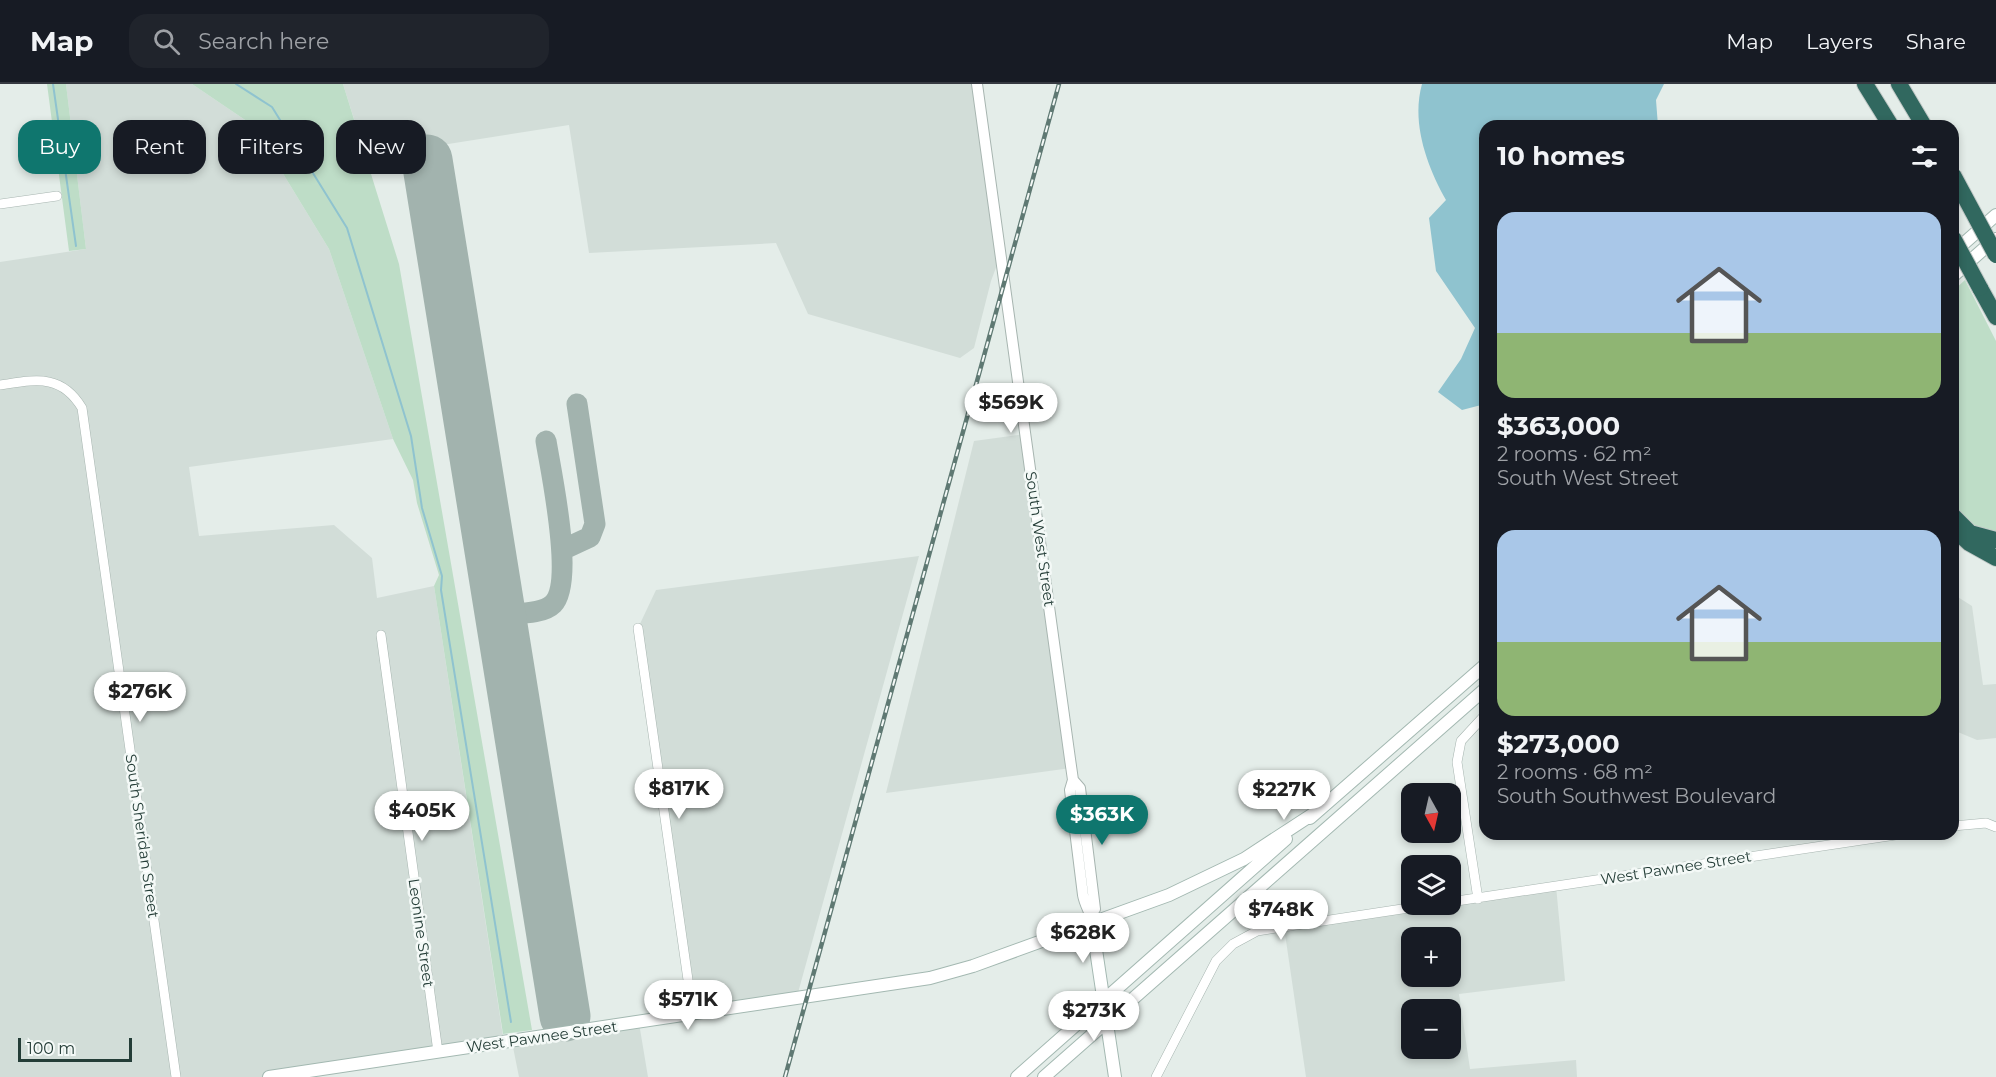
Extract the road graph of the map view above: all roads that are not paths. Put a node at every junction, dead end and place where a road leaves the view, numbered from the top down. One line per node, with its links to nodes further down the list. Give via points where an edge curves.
1 (977, 84): 33 (street, South West Street, via 1073,780 1070,790 1083,895)
2 (1865, 84): 4 (highway)
3 (1899, 84): 5 (highway)
4 (1887, 120)
5 (1920, 120)
6 (1959, 186): 13 (highway, bridge)
7 (57, 195): 8 (street)
8 (0, 204)
9 (1996, 215): 11 (main road)
10 (1996, 238): 14 (main road)
11 (1959, 248)
12 (1959, 249): 15 (highway, bridge)
13 (1996, 255)
14 (1959, 271)
15 (1996, 317)
16 (0, 385): 38 (street, South Sheridan Street, via 45,381 65,388 82,408)
17 (1959, 522): 19 (highway, via 1971,533)
18 (1959, 534): 20 (highway)
19 (1996, 540)
20 (1996, 558)
21 (638, 628): 35 (street)
22 (381, 635): 37 (street, Leonine Street)
23 (1479, 669): 26 (main road)
24 (1479, 694): 36 (main road)
25 (1479, 721): 30 (street, via 1464,735 1457,762)
26 (1316, 812): 33 (main road, West Pawnee Street, via 1244,859 1208,877 1169,895); 34 (main road)
27 (1959, 825): 28 (street, via 1986,823)
28 (1996, 827)
29 (1862, 840): 30 (street, West Pawnee Street)
30 (1478, 898): 31 (street, West Pawnee Street)
31 (1461, 900)
32 (1401, 909): 43 (street, via 1257,931 1233,944 1211,970)
33 (1092, 919): 34 (main road, South West Street); 35 (main road, West Pawnee Street, via 973,966 930,978)
34 (1103, 1001): 36 (main road, South West Street); 40 (main road)
35 (693, 1015): 37 (main road, West Pawnee Street)
36 (1106, 1021): 41 (main road); 42 (main road, South West Street)
37 (438, 1052): 39 (main road, West Pawnee Street)
38 (176, 1077)
39 (269, 1077)
40 (1017, 1077)
41 (1044, 1077)
42 (1115, 1077)
43 (1156, 1077)

